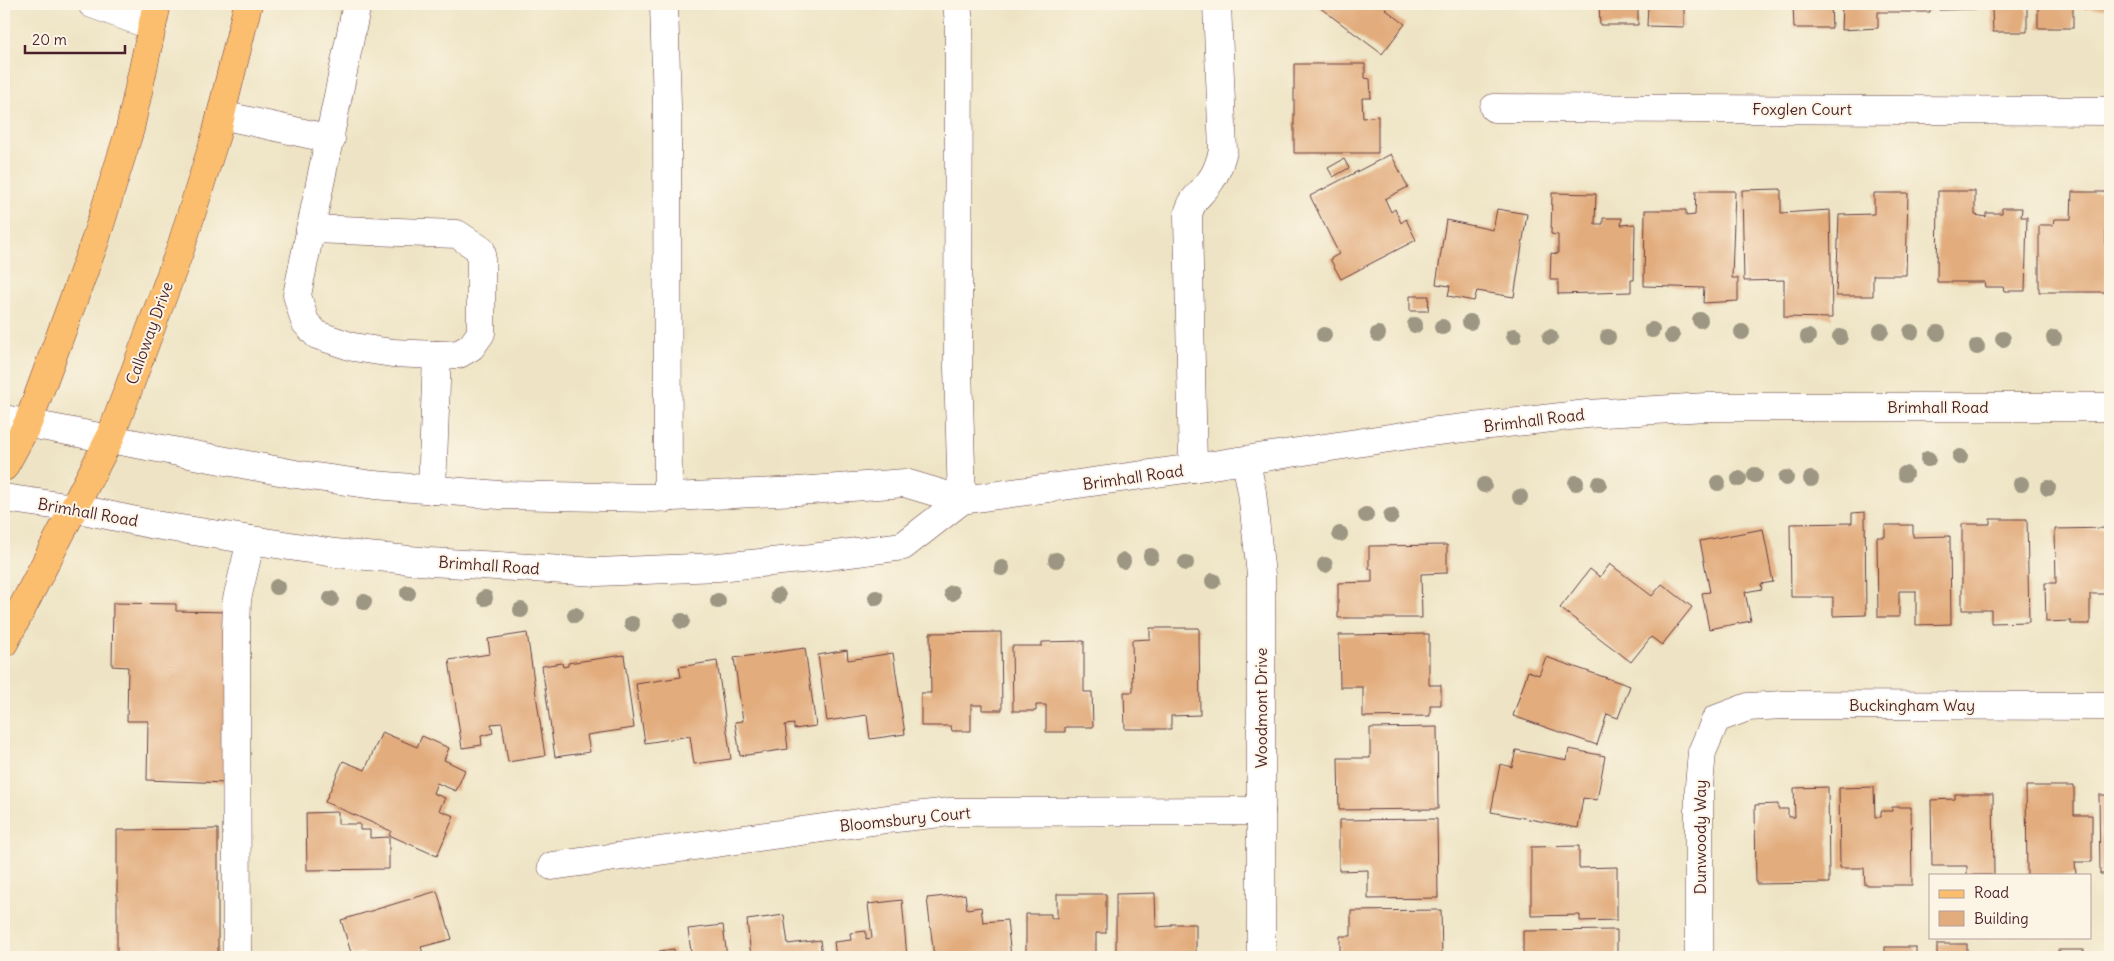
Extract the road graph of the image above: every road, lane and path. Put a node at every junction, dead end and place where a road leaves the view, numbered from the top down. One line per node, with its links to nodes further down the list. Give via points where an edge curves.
1 (92, 4): 7 (street)
2 (248, 4): 10 (main road, Calloway Drive)
3 (357, 4): 11 (street)
4 (664, 4): 22 (street)
5 (957, 4): 23 (street, via 958,367)
6 (1217, 4): 19 (street, via 1223,151 1211,182 1191,202 1188,216)
7 (155, 15): 15 (main road, via 130,129 95,241)
8 (1494, 108): 9 (street, Foxglen Court)
9 (2110, 111)
10 (221, 115): 11 (street); 16 (main road, Calloway Drive, via 180,250)
11 (330, 139): 12 (street)
12 (310, 229): 13 (street, via 296,295 305,322 317,335 353,347); 13 (street, via 457,234 481,250 480,333 472,347 459,354)
13 (436, 355): 20 (street)
14 (2110, 408): 17 (street, Brimhall Road, via 1706,407 1587,414 1429,432)
15 (16, 421): 16 (street, Brimhall Road); 18 (main road)
16 (110, 438): 20 (street, Brimhall Road, via 295,474 374,486); 24 (main road, Calloway Drive)
17 (1246, 460): 19 (street, Brimhall Road); 29 (street, Woodmont Drive, via 1261,574)
18 (4, 467)
19 (1193, 468): 23 (street, Brimhall Road)
20 (432, 490): 22 (street, Brimhall Road, via 500,495)
21 (4, 498): 24 (street, Brimhall Road)
22 (668, 498): 23 (street, Brimhall Road, via 905,483)
23 (962, 500): 25 (street, Brimhall Road, via 903,546 718,567 597,572 431,562 335,553)
24 (74, 508): 25 (street, Brimhall Road); 26 (main road, Calloway Drive)
25 (251, 540): 31 (street, via 237,599)
26 (4, 643)
27 (2110, 706): 28 (street, Buckingham Way, via 1782,705 1748,707)
28 (1716, 720): 33 (street, Dunwoody Way, via 1702,752 1699,786)
29 (1261, 811): 30 (street, Bloomsbury Court, via 950,812 887,818); 32 (street, Woodmont Drive)
30 (552, 866)
31 (238, 957)
32 (1261, 957)
33 (1699, 957)

